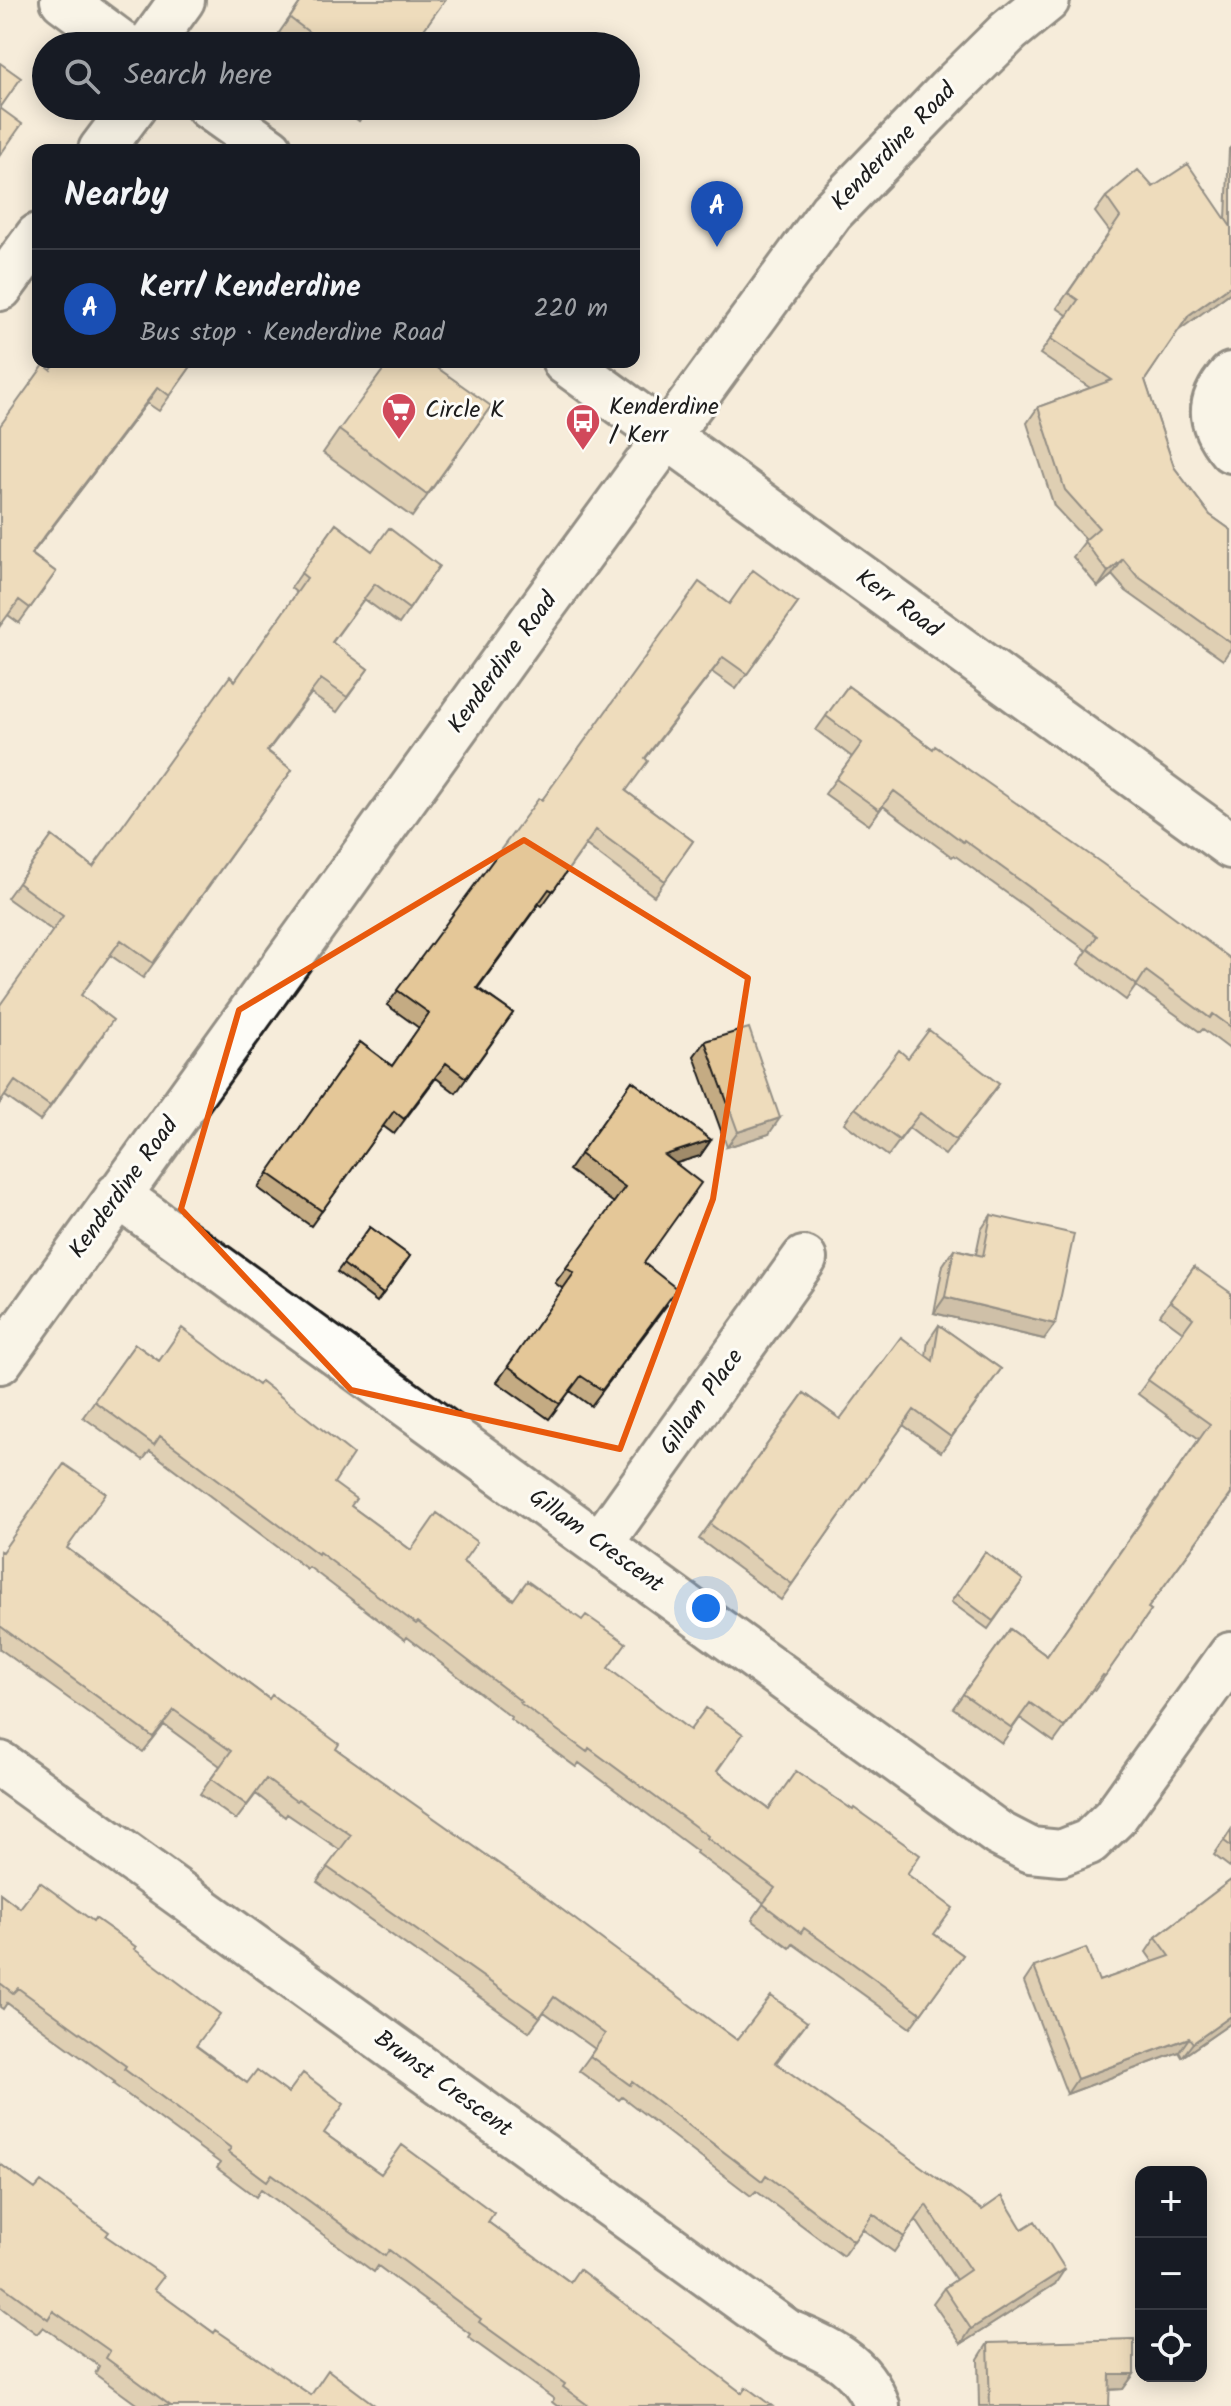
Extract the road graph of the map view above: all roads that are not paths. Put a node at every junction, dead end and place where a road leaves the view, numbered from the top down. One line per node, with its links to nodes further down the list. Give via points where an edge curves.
1 (63, 0): 4 (street)
2 (182, 0): 5 (street)
3 (1047, 0): 14 (street, Kenderdine Road, via 1009,31 831,212)
4 (106, 32)
5 (159, 32)
6 (124, 120): 8 (street)
7 (228, 120): 9 (street)
8 (106, 144)
9 (262, 144)
10 (32, 244): 11 (street)
11 (0, 288)
12 (573, 368): 14 (street, Kerr Road)
13 (1231, 375): 15 (street, via 1213,414 1217,434)
14 (669, 436): 16 (street, Kerr Road); 17 (street, Kenderdine Road)
15 (1231, 450)
16 (1231, 846)
17 (118, 1195): 19 (street, Kenderdine Road); 20 (street, Gillam Crescent)
18 (804, 1259): 20 (street, Gillam Place)
19 (0, 1361)
20 (600, 1544): 21 (street, Gillam Crescent, via 999,1834 1030,1850 1061,1853 1089,1842 1114,1818)
21 (1231, 1655)
22 (0, 1764): 23 (street, Brunst Crescent, via 787,2332 851,2366 867,2382)
23 (877, 2406)

